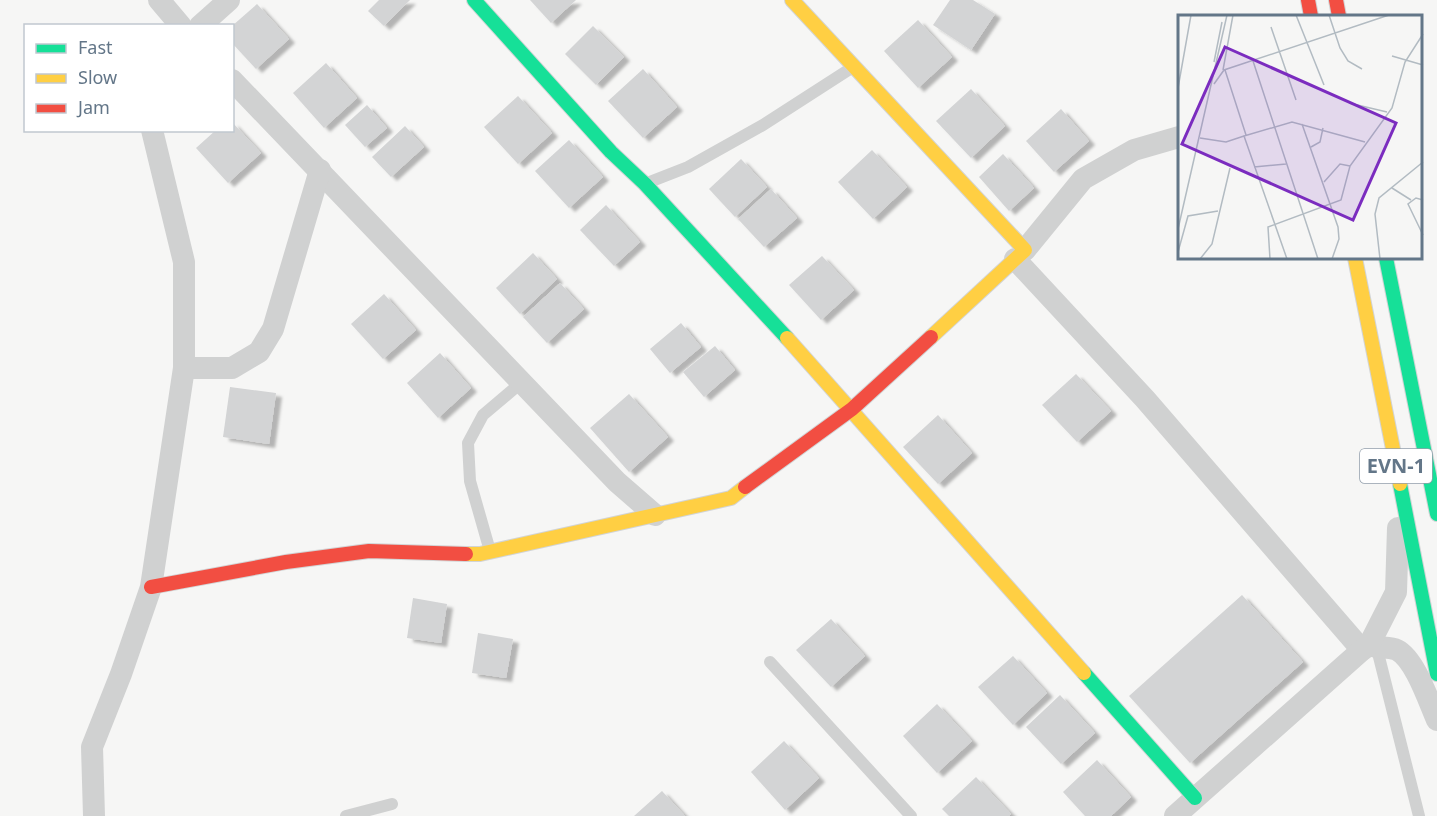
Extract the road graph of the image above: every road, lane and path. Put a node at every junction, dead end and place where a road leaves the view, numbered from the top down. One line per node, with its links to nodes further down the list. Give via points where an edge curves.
1 (159, 0): 9 (street)
2 (229, 0): 10 (street)
3 (474, 0): 16 (main road, via 611,152)
4 (792, 0): 11 (main road)
5 (1308, 0): 7 (main road)
6 (1336, 0): 8 (main road)
7 (1311, 15)
8 (1340, 15)
9 (180, 24)
10 (202, 24)
11 (854, 66): 16 (lane, via 763,125 688,167); 17 (main road)
12 (234, 82): 15 (street)
13 (152, 132): 20 (street, via 184,262)
14 (1178, 136): 17 (street, via 1134,150 1083,179)
15 (320, 170): 20 (street, via 273,329 259,352 232,368); 21 (street)
16 (645, 184): 22 (main road)
17 (1020, 255): 22 (main road); 28 (street)
18 (1355, 260): 23 (main road, EVN-1)
19 (1386, 260): 24 (main road, EVN-1)
20 (183, 368): 27 (street)
21 (522, 382): 25 (street); 26 (lane, via 483,415 468,443 470,481)
22 (852, 409): 25 (main road, via 731,498); 32 (main road)
23 (1400, 482): 28 (street, via 1396,592); 30 (main road, EVN-1)
24 (1437, 514)
25 (655, 515): 26 (main road)
26 (490, 551): 27 (main road, via 369,551)
27 (151, 587): 34 (street, via 92,747)
28 (1369, 648): 31 (street, via 1396,649 1409,659); 32 (street); 38 (lane)
29 (770, 662): 36 (lane)
30 (1437, 674)
31 (1437, 720)
32 (1195, 798): 37 (street)
33 (392, 804): 35 (lane)
34 (94, 816)
35 (346, 816)
36 (911, 816)
37 (1175, 816)
38 (1419, 816)

